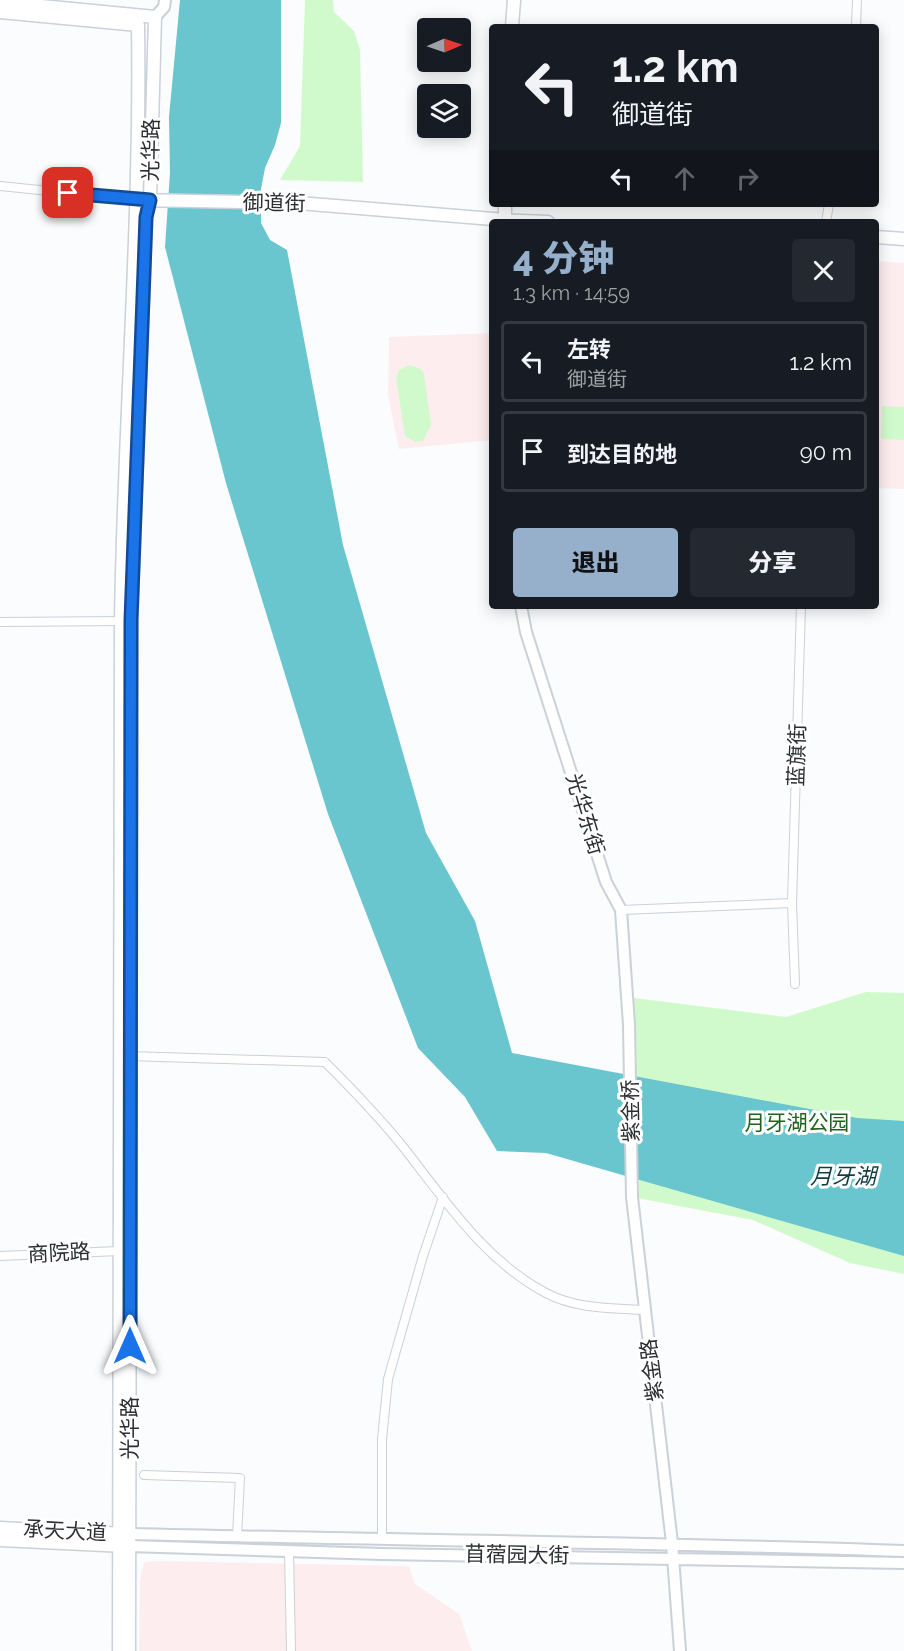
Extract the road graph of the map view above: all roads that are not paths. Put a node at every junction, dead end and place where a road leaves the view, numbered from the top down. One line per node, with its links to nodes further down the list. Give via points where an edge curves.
1 (165, 0): 6 (main road)
2 (514, 0): 7 (main road)
3 (858, 0): 8 (street)
4 (0, 2): 6 (main road)
5 (0, 12): 10 (main road, 光华路, via 138,26)
6 (154, 17): 11 (main road, 光华路)
7 (513, 24)
8 (856, 24)
9 (0, 186): 10 (street)
10 (137, 200): 11 (main road); 17 (main road, 光华路, via 122,517)
11 (150, 200): 12 (main road, via 299,203); 17 (main road, 光华路, via 146,217)
12 (489, 220)
13 (879, 237): 14 (main road)
14 (904, 239)
15 (521, 609): 20 (main road, 光华东街, via 606,882)
16 (801, 609): 19 (street, 蓝旗街)
17 (126, 621): 18 (street); 23 (main road, 光华路)
18 (0, 622)
19 (792, 903): 20 (street); 21 (street, 蓝旗街)
20 (621, 910): 22 (main road, 光华东街)
21 (795, 984)
22 (628, 1025): 25 (main road, 紫金桥)
23 (124, 1055): 24 (street, via 325,1062 358,1095); 26 (main road, 光华路); 34 (main road, 光华路)
24 (443, 1197): 28 (street, via 473,1236 500,1261 546,1293 585,1307); 33 (street, via 388,1379 382,1438)
25 (632, 1197): 28 (main road, 紫金路)
26 (119, 1251): 27 (street, 商院路); 34 (main road, 光华路)
27 (0, 1256)
28 (644, 1310): 36 (main road, 紫金路)
29 (144, 1475): 32 (street, via 240,1478)
30 (0, 1526): 31 (main road, 承天大道)
31 (16, 1534): 34 (main road, 承天大道); 35 (main road, 承天大道)
32 (237, 1536): 33 (main road, 苜蓿园大街); 34 (main road, 苜蓿园大街)
33 (382, 1539): 36 (main road, 苜蓿园大街)
34 (124, 1540): 37 (main road, 苜蓿园大街); 41 (main road, 光华路); 42 (main road, 光华路)
35 (0, 1541)
36 (672, 1543): 38 (main road, 苜蓿园大街); 39 (main road, 紫金路)
37 (289, 1551): 39 (main road, 苜蓿园大街); 43 (street)
38 (904, 1551)
39 (673, 1557): 40 (main road, 苜蓿园大街); 44 (main road, 紫金路)
40 (904, 1563)
41 (119, 1651)
42 (129, 1651)
43 (291, 1651)
44 (680, 1651)

